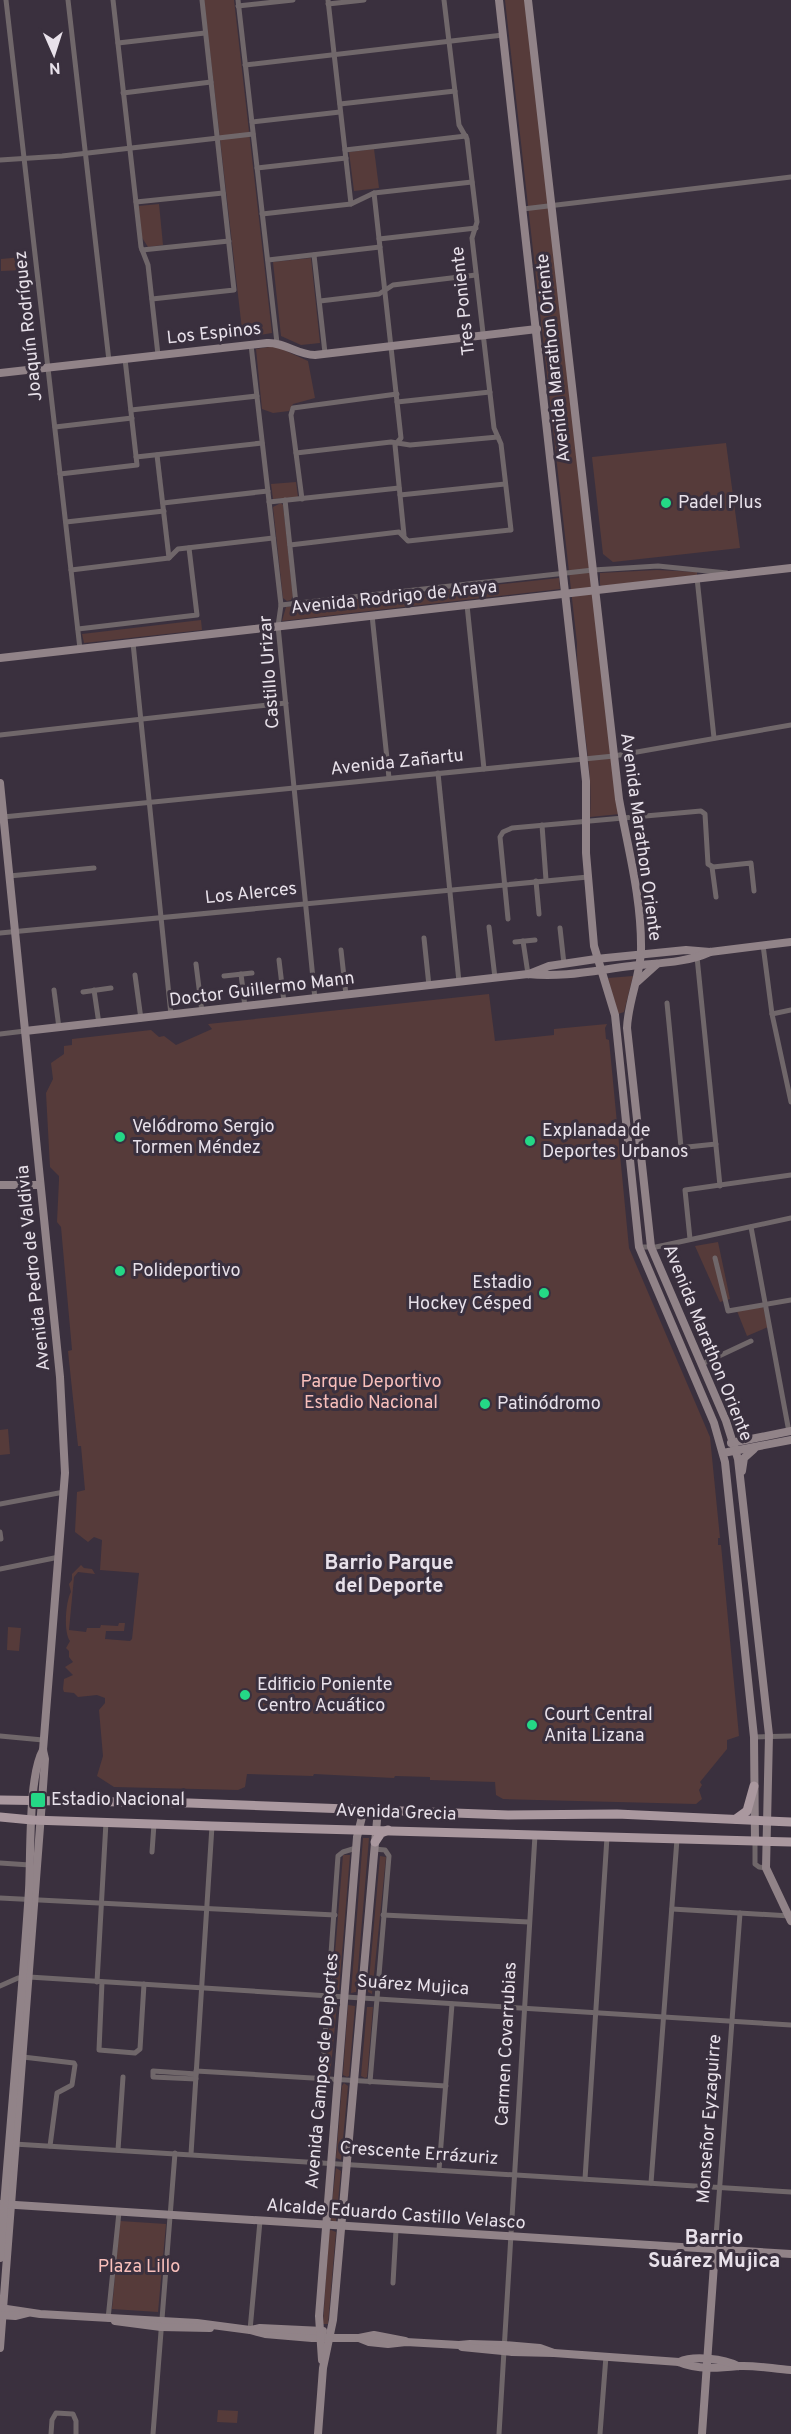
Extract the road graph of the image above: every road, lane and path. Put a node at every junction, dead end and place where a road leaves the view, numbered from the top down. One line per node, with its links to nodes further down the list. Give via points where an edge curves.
1 (6, 0): 31 (street, Joaquín Rodríguez)
2 (68, 0): 29 (street)
3 (113, 0): 15 (street)
4 (201, 0): 12 (street)
5 (293, 0): 11 (street)
6 (364, 0): 10 (street)
7 (444, 0): 14 (street, Tres Poniente)
8 (499, 0): 13 (main road, Avenida Marathon Oriente)
9 (528, 0): 40 (main road, Avenida Marathon Oriente)
10 (328, 2): 16 (street)
11 (238, 3): 17 (street)
12 (205, 33): 15 (street); 18 (street)
13 (503, 35): 14 (street); 41 (main road, Avenida Marathon Oriente)
14 (449, 42): 16 (street); 19 (street, Tres Poniente)
15 (118, 43): 20 (street)
16 (334, 55): 17 (street); 21 (street)
17 (245, 65): 23 (street)
18 (211, 82): 20 (street); 26 (street)
19 (455, 91): 21 (street); 25 (street, Tres Poniente, via 459,125)
20 (123, 93): 27 (street)
21 (339, 104): 22 (street)
22 (340, 112): 23 (street); 28 (street)
23 (252, 122): 24 (street)
24 (253, 134): 26 (street); 33 (street)
25 (466, 136): 28 (street); 35 (street, Tres Poniente)
26 (217, 138): 27 (street); 36 (street)
27 (130, 148): 29 (street); 38 (street)
28 (345, 150): 30 (street)
29 (85, 154): 31 (street); 62 (street)
30 (345, 158): 33 (street); 39 (street)
31 (25, 159): 32 (street); 63 (street, Joaquín Rodríguez)
32 (0, 160)
33 (257, 168): 42 (street)
34 (791, 177): 40 (street)
35 (472, 182): 37 (street); 43 (street, Tres Poniente)
36 (223, 193): 38 (street); 45 (street)
37 (374, 194): 39 (street); 44 (street)
38 (136, 202): 47 (street)
39 (351, 204): 42 (street)
40 (551, 206): 41 (street); 96 (main road, Avenida Marathon Oriente)
41 (523, 209): 54 (main road, Avenida Marathon Oriente)
42 (262, 214): 49 (street)
43 (476, 228): 44 (street); 50 (street, Tres Poniente, via 472,238)
44 (379, 239): 46 (street)
45 (229, 241): 47 (street); 52 (street, via 234,290)
46 (380, 247): 48 (street); 51 (street)
47 (142, 250): 52 (street)
48 (314, 255): 49 (street); 53 (street)
49 (267, 260): 56 (street)
50 (476, 275): 51 (street, via 393,285); 55 (street, Tres Poniente)
51 (385, 290): 53 (street); 58 (street)
52 (152, 299): 60 (street)
53 (320, 301): 59 (street)
54 (537, 329): 55 (main road, Los Espinos); 97 (main road, Avenida Marathon Oriente)
55 (483, 335): 58 (main road, Los Espinos); 65 (street, Tres Poniente)
56 (277, 343): 57 (main road, Los Espinos); 59 (main road, Los Espinos, via 305,355)
57 (251, 345): 60 (main road, Los Espinos); 67 (street, Castillo Urizar)
58 (391, 346): 59 (main road, Los Espinos); 66 (street)
59 (326, 353)
60 (158, 355): 61 (main road, Los Espinos)
61 (125, 359): 62 (main road, Los Espinos); 69 (street)
62 (109, 361): 63 (main road, Los Espinos)
63 (49, 368): 64 (main road, Los Espinos); 71 (street, Joaquín Rodríguez)
64 (0, 373)
65 (490, 392): 68 (street); 72 (street, Tres Poniente)
66 (397, 394): 68 (street); 75 (street, via 293,408)
67 (257, 396): 69 (street); 73 (street, Castillo Urizar)
68 (398, 402): 74 (street, via 402,438)
69 (131, 410): 70 (street)
70 (132, 418): 71 (street); 77 (street)
71 (55, 427): 78 (street, Joaquín Rodríguez)
72 (498, 437): 74 (street); 79 (street, Tres Poniente)
73 (262, 443): 76 (street); 81 (street, Castillo Urizar)
74 (399, 443): 75 (street); 80 (street, via 395,446)
75 (296, 453): 83 (street)
76 (157, 455): 77 (street); 86 (street)
77 (136, 457): 78 (street, via 137,465)
78 (60, 474): 88 (street, Joaquín Rodríguez)
79 (505, 484): 82 (street); 89 (street, Tres Poniente, via 511,530 408,542)
80 (399, 488): 82 (street); 83 (street)
81 (268, 491): 85 (street, Castillo Urizar); 86 (street)
82 (400, 495): 89 (street)
83 (302, 499): 84 (street)
84 (285, 500): 85 (street); 91 (street, Castillo Urizar)
85 (269, 502): 90 (street, Castillo Urizar)
86 (163, 503): 87 (street)
87 (164, 511): 88 (street); 93 (street)
88 (66, 522): 95 (street, Joaquín Rodríguez)
89 (404, 536): 91 (street, via 399,532)
90 (273, 538): 92 (street); 103 (street, Castillo Urizar)
91 (290, 545): 102 (street, Castillo Urizar)
92 (189, 548): 93 (street, via 178,549); 107 (street, via 197,615)
93 (169, 558): 95 (street)
94 (791, 568): 98 (main road, Avenida Rodrigo de Araya)
95 (71, 570): 107 (street, Joaquín Rodríguez)
96 (593, 570): 97 (street); 98 (street, via 658,566); 100 (main road, Avenida Marathon Oriente)
97 (564, 572): 101 (main road, Avenida Marathon Oriente); 102 (street)
98 (738, 574): 99 (main road, Avenida Rodrigo de Araya)
99 (698, 578): 100 (main road, Avenida Rodrigo de Araya); 115 (street)
100 (595, 590): 101 (main road, Avenida Rodrigo de Araya); 116 (main road, Avenida Marathon Oriente)
101 (566, 593): 104 (main road, Avenida Rodrigo de Araya); 117 (main road, Avenida Marathon Oriente)
102 (296, 604): 103 (street)
103 (281, 605): 106 (street, Castillo Urizar)
104 (467, 605): 105 (main road, Avenida Rodrigo de Araya); 118 (street)
105 (372, 615): 106 (main road, Avenida Rodrigo de Araya); 120 (street)
106 (278, 626): 108 (main road, Avenida Rodrigo de Araya); 111 (street, Castillo Urizar)
107 (78, 629): 109 (street, Joaquín Rodríguez)
108 (133, 643): 109 (main road, Avenida Rodrigo de Araya); 112 (street)
109 (80, 649): 110 (main road, Avenida Rodrigo de Araya)
110 (0, 658)
111 (286, 703): 112 (street); 122 (street, Castillo Urizar)
112 (141, 719): 114 (street); 123 (street)
113 (791, 725): 115 (street, Avenida Zañartu)
114 (0, 735)
115 (714, 738): 116 (street, Avenida Zañartu)
116 (614, 756): 117 (street, Avenida Zañartu); 125 (main road, Avenida Marathon Oriente)
117 (584, 759): 118 (street, Avenida Zañartu); 126 (main road, Avenida Marathon Oriente)
118 (484, 769): 119 (street, Avenida Zañartu)
119 (438, 773): 120 (street, Avenida Zañartu); 136 (street)
120 (389, 778): 122 (street, Avenida Zañartu)
121 (0, 783): 124 (main road, Avenida Pedro de Valdivia)
122 (294, 788): 123 (street, Avenida Zañartu); 139 (street, Castillo Urizar)
123 (149, 802): 124 (street, Avenida Zañartu); 141 (street)
124 (3, 817): 128 (main road, Avenida Pedro de Valdivia)
125 (622, 818): 126 (street); 129 (street, via 703,811 708,862); 155 (main road, Avenida Marathon Oriente, via 633,864)
126 (587, 821): 127 (street); 132 (main road, Avenida Marathon Oriente)
127 (542, 825): 133 (street); 135 (street, via 512,828 501,834)
128 (4, 856): 131 (main road, Avenida Pedro de Valdivia)
129 (712, 867): 137 (street, via 751,863); 138 (street)
130 (94, 868): 131 (street)
131 (9, 876): 145 (main road, Avenida Pedro de Valdivia)
132 (588, 877): 133 (street, Los Alerces); 158 (main road, Avenida Marathon Oriente)
133 (546, 880): 134 (street, Los Alerces)
134 (536, 881): 135 (street, Los Alerces); 140 (street)
135 (505, 884): 136 (street, Los Alerces); 142 (street)
136 (450, 889): 139 (street, Los Alerces); 171 (street)
137 (754, 891)
138 (716, 897)
139 (306, 903): 141 (street, Los Alerces); 179 (street, Castillo Urizar)
140 (539, 914)
141 (161, 918): 145 (street, Los Alerces); 186 (street)
142 (508, 919)
143 (489, 927): 170 (street)
144 (560, 928): 162 (street)
145 (15, 932): 146 (street, Los Alerces); 190 (main road, Avenida Pedro de Valdivia)
146 (0, 933)
147 (424, 938): 173 (street)
148 (535, 940): 149 (street)
149 (523, 941): 150 (street); 167 (street)
150 (514, 942)
151 (791, 942): 152 (main road, Doctor Guillermo Mann)
152 (763, 945): 154 (main road, Doctor Guillermo Mann); 185 (street)
153 (341, 950): 178 (street)
154 (710, 952): 155 (main road, Doctor Guillermo Mann, via 686,950); 157 (main road, Doctor Guillermo Mann)
155 (640, 955): 156 (main road, Doctor Guillermo Mann); 163 (main road, Avenida Marathon Oriente)
156 (620, 957): 158 (main road, Doctor Guillermo Mann); 164 (main road)
157 (697, 957): 160 (main road, Doctor Guillermo Mann); 193 (street)
158 (596, 959): 162 (main road, Doctor Guillermo Mann); 164 (main road, Avenida Marathon Oriente)
159 (279, 960): 180 (street)
160 (658, 963): 163 (main road, Doctor Guillermo Mann); 172 (main road)
161 (196, 964): 184 (street)
162 (564, 964): 167 (main road, Doctor Guillermo Mann)
163 (639, 965): 164 (main road, Doctor Guillermo Mann); 172 (main road, Avenida Marathon Oriente)
164 (600, 970): 167 (main road, Doctor Guillermo Mann); 203 (main road, Avenida Marathon Oriente, via 615,1015)
165 (252, 973): 166 (street)
166 (241, 974): 169 (street); 182 (street)
167 (528, 974): 170 (main road, Doctor Guillermo Mann)
168 (135, 975): 187 (street)
169 (224, 976)
170 (495, 978): 171 (main road, Doctor Guillermo Mann)
171 (459, 982): 173 (main road, Doctor Guillermo Mann)
172 (635, 985): 195 (main road, Avenida Marathon Oriente, via 627,1028)
173 (429, 986): 178 (main road, Doctor Guillermo Mann)
174 (111, 988): 176 (street)
175 (54, 990): 189 (street)
176 (94, 990): 177 (street); 188 (street)
177 (83, 992)
178 (346, 995): 179 (main road, Doctor Guillermo Mann)
179 (315, 999): 180 (main road, Doctor Guillermo Mann)
180 (284, 1002): 182 (main road, Doctor Guillermo Mann)
181 (667, 1003): 194 (street)
182 (245, 1007): 184 (main road, Doctor Guillermo Mann)
183 (791, 1010): 185 (street)
184 (202, 1012): 186 (main road, Doctor Guillermo Mann)
185 (772, 1014): 192 (street)
186 (171, 1016): 187 (main road, Doctor Guillermo Mann)
187 (141, 1019): 188 (main road, Doctor Guillermo Mann)
188 (99, 1024): 189 (main road, Doctor Guillermo Mann)
189 (59, 1028): 190 (main road, Doctor Guillermo Mann)
190 (25, 1031): 191 (street, Doctor Guillermo Mann); 198 (main road, Avenida Pedro de Valdivia)
191 (0, 1034)
192 (791, 1102)
193 (716, 1143): 194 (street); 199 (street)
194 (681, 1147): 195 (street)
195 (640, 1152): 204 (main road, Avenida Marathon Oriente)
196 (791, 1175): 199 (street)
197 (0, 1185): 198 (main road)
198 (40, 1185): 218 (main road, Avenida Pedro de Valdivia, via 64,1431)
199 (720, 1186): 202 (street, via 685,1191)
200 (791, 1218): 201 (street)
201 (751, 1227): 202 (street); 207 (street)
202 (690, 1239): 204 (street)
203 (639, 1247): 204 (street); 209 (main road, Avenida Marathon Oriente)
204 (651, 1247): 208 (main road, Avenida Marathon Oriente)
205 (715, 1258): 207 (street, via 728,1311)
206 (791, 1300): 207 (street)
207 (766, 1303): 213 (street)
208 (680, 1314): 209 (main road); 211 (main road, Avenida Marathon Oriente)
209 (670, 1319): 216 (main road, Avenida Marathon Oriente)
210 (751, 1341): 211 (street)
211 (702, 1364): 212 (main road, Avenida Marathon Oriente)
212 (726, 1421): 214 (main road, via 739,1434); 215 (main road, Avenida Marathon Oriente)
213 (790, 1434): 214 (main road)
214 (757, 1443): 215 (main road); 217 (main road, via 744,1458)
215 (735, 1447): 216 (main road); 217 (main road, Avenida Marathon Oriente)
216 (722, 1449): 221 (main road, Avenida Marathon Oriente)
217 (741, 1476): 220 (main road, Avenida Marathon Oriente)
218 (64, 1492): 219 (street); 222 (main road, Avenida Pedro de Valdivia)
219 (0, 1504)
220 (746, 1517): 221 (main road); 224 (main road, Avenida Marathon Oriente)
221 (732, 1519): 227 (main road, Avenida Marathon Oriente)
222 (58, 1557): 223 (street); 228 (main road, Avenida Pedro de Valdivia)
223 (0, 1569)
224 (769, 1735): 226 (street); 227 (street); 229 (main road, Avenida Marathon Oriente)
225 (0, 1736): 228 (street)
226 (791, 1736)
227 (754, 1737): 230 (main road, Avenida Marathon Oriente)
228 (44, 1740): 233 (main road, Avenida Pedro de Valdivia, via 38,1758)
229 (769, 1755): 230 (main road); 240 (main road, Avenida Marathon Oriente)
230 (755, 1756): 231 (main road, Avenida Marathon Oriente)
231 (754, 1786): 238 (main road, via 747,1811); 239 (main road, Avenida Marathon Oriente)
232 (0, 1800): 233 (main road, Avenida Grecia)
233 (38, 1801): 234 (main road, Avenida Grecia); 237 (main road, Avenida Pedro de Valdivia)
234 (364, 1809): 235 (main road, Avenida Grecia); 245 (main road, Avenida Campos de Deportes)
235 (378, 1809): 238 (main road, Avenida Grecia); 246 (main road, Avenida Campos de Deportes)
236 (0, 1817): 237 (main road, Avenida Grecia)
237 (36, 1820): 241 (main road, Avenida Grecia); 258 (main road, Avenida Pedro de Valdivia); 261 (main road, Avenida Pedro de Valdivia)
238 (736, 1820): 239 (main road, Avenida Grecia)
239 (756, 1821): 240 (main road, Avenida Grecia); 251 (main road, Avenida Marathon Oriente)
240 (766, 1821): 242 (main road, Avenida Grecia); 252 (main road, Avenida Marathon Oriente)
241 (106, 1822): 243 (main road, Avenida Grecia); 262 (street)
242 (791, 1822)
243 (154, 1824): 244 (main road, Avenida Grecia); 256 (street)
244 (212, 1826): 245 (main road, Avenida Grecia); 263 (street)
245 (358, 1828): 246 (main road, Avenida Grecia); 255 (main road, Avenida Campos de Deportes)
246 (376, 1829): 247 (main road, Avenida Grecia); 254 (main road, Avenida Campos de Deportes)
247 (389, 1829): 248 (main road, Avenida Grecia); 254 (main road, via 381,1833)
248 (535, 1834): 249 (main road, Avenida Grecia); 269 (street, Carmen Covarrubias)
249 (607, 1837): 250 (main road, Avenida Grecia); 281 (street)
250 (677, 1839): 251 (main road, Avenida Grecia); 264 (street)
251 (755, 1841): 252 (main road, Avenida Grecia); 259 (street, via 755,1864)
252 (766, 1841): 253 (main road, Avenida Grecia); 259 (main road, Avenida Marathon Oriente)
253 (791, 1842)
254 (374, 1846): 267 (street, via 389,1854); 277 (main road, Avenida Campos de Deportes)
255 (356, 1848): 266 (street, Avenida Campos de Deportes, via 338,1857); 276 (main road, Avenida Campos de Deportes)
256 (152, 1852)
257 (0, 1863): 258 (street)
258 (30, 1865): 261 (main road, Avenida Pedro de Valdivia)
259 (766, 1868): 268 (main road)
260 (0, 1898): 261 (street)
261 (32, 1898): 262 (street); 270 (main road, Avenida Pedro de Valdivia)
262 (101, 1902): 263 (street); 271 (street)
263 (207, 1908): 266 (street); 274 (street)
264 (672, 1909): 265 (street); 282 (street)
265 (740, 1913): 268 (street); 283 (street, Monseñor Eyzaguirre)
266 (335, 1914): 275 (street, Avenida Campos de Deportes)
267 (384, 1916): 269 (street); 278 (street)
268 (790, 1918)
269 (529, 1922): 280 (street, Carmen Covarrubias)
270 (26, 1977): 271 (street, Suárez Mujica); 273 (street, Suárez Mujica); 285 (main road, Avenida Pedro de Valdivia); 293 (main road, Avenida Pedro de Valdivia)
271 (99, 1982): 272 (street, Suárez Mujica); 272 (street, via 99,2050 135,2053 140,2049)
272 (144, 1984): 274 (street, Suárez Mujica)
273 (0, 1986)
274 (201, 1988): 275 (street, Suárez Mujica); 286 (street)
275 (329, 1996): 276 (street, Suárez Mujica); 288 (street, Avenida Campos de Deportes)
276 (344, 1997): 277 (street, Suárez Mujica); 289 (main road, Avenida Campos de Deportes)
277 (362, 1998): 278 (street, Suárez Mujica); 290 (main road, Avenida Campos de Deportes)
278 (376, 1999): 279 (street, Suárez Mujica); 291 (street)
279 (452, 2004): 280 (street, Suárez Mujica); 292 (street)
280 (524, 2008): 281 (street, Suárez Mujica); 301 (street, Carmen Covarrubias)
281 (596, 2013): 282 (street, Suárez Mujica); 302 (street)
282 (664, 2017): 283 (street, Suárez Mujica); 303 (street)
283 (732, 2021): 284 (street, Suárez Mujica); 304 (street, Monseñor Eyzaguirre)
284 (791, 2025)
285 (22, 2057): 293 (main road, Avenida Pedro de Valdivia); 294 (street, via 75,2065 72,2085 57,2093)
286 (196, 2075): 286 (street, via 153,2071 153,2077); 288 (street); 297 (street)
287 (123, 2077): 295 (street)
288 (322, 2079): 289 (street)
289 (337, 2080): 290 (street); 298 (main road, Avenida Campos de Deportes)
290 (354, 2081): 291 (street); 299 (main road, Avenida Campos de Deportes)
291 (370, 2082): 292 (street)
292 (446, 2086): 300 (street)
293 (12, 2144): 294 (street, Crescente Errázuriz); 306 (main road, Avenida Pedro de Valdivia)
294 (50, 2146): 295 (street, Crescente Errázuriz)
295 (118, 2150): 296 (street, Crescente Errázuriz)
296 (175, 2153): 297 (street, Crescente Errázuriz); 308 (street)
297 (191, 2154): 298 (street, Crescente Errázuriz)
298 (330, 2163): 299 (street, Crescente Errázuriz); 310 (main road, Avenida Campos de Deportes)
299 (347, 2164): 300 (street, Crescente Errázuriz); 311 (main road, Avenida Campos de Deportes)
300 (439, 2170): 301 (street, Crescente Errázuriz)
301 (514, 2175): 302 (street, Crescente Errázuriz); 313 (street, Carmen Covarrubias)
302 (585, 2179): 303 (street, Crescente Errázuriz)
303 (651, 2183): 304 (street, Crescente Errázuriz)
304 (720, 2188): 305 (street, Crescente Errázuriz); 314 (street, Monseñor Eyzaguirre)
305 (791, 2192)
306 (5, 2205): 307 (main road, Alcalde Eduardo Castillo Velasco); 316 (main road, Avenida Pedro de Valdivia); 318 (main road, Avenida Pedro de Valdivia)
307 (119, 2212): 308 (main road, Alcalde Eduardo Castillo Velasco); 320 (street)
308 (170, 2216): 309 (main road, Alcalde Eduardo Castillo Velasco); 321 (street)
309 (260, 2222): 310 (main road, Alcalde Eduardo Castillo Velasco); 322 (street)
310 (326, 2226): 311 (main road, Alcalde Eduardo Castillo Velasco); 319 (main road, Avenida Campos de Deportes)
311 (341, 2227): 312 (main road, Alcalde Eduardo Castillo Velasco); 324 (main road, Avenida Campos de Deportes)
312 (396, 2230): 313 (main road, Alcalde Eduardo Castillo Velasco); 317 (street)
313 (511, 2237): 314 (main road, Alcalde Eduardo Castillo Velasco); 326 (street, Carmen Covarrubias)
314 (715, 2250): 315 (main road, Alcalde Eduardo Castillo Velasco); 328 (main road, Monseñor Eyzaguirre)
315 (791, 2254)
316 (0, 2258)
317 (393, 2283)
318 (1, 2312): 320 (main road); 325 (main road, Avenida Pedro de Valdivia)
319 (319, 2316): 323 (main road); 324 (main road, Avenida Campos de Deportes)
320 (108, 2319): 321 (main road)
321 (162, 2324): 322 (main road); 332 (street)
322 (250, 2330): 323 (main road); 324 (main road)
323 (307, 2330): 324 (main road)
324 (325, 2335): 326 (main road, via 374,2335 406,2342); 333 (main road, Avenida Campos de Deportes)
325 (0, 2348)
326 (504, 2348): 327 (main road); 334 (street, Carmen Covarrubias)
327 (606, 2356): 328 (main road); 335 (street)
328 (707, 2363): 329 (main road, via 727,2368); 336 (main road, Monseñor Eyzaguirre)
329 (791, 2370)
330 (51, 2434): 331 (street, via 56,2413 73,2415)
331 (76, 2434)
332 (153, 2434)
333 (318, 2434)
334 (499, 2434)
335 (600, 2434)
336 (702, 2434)

